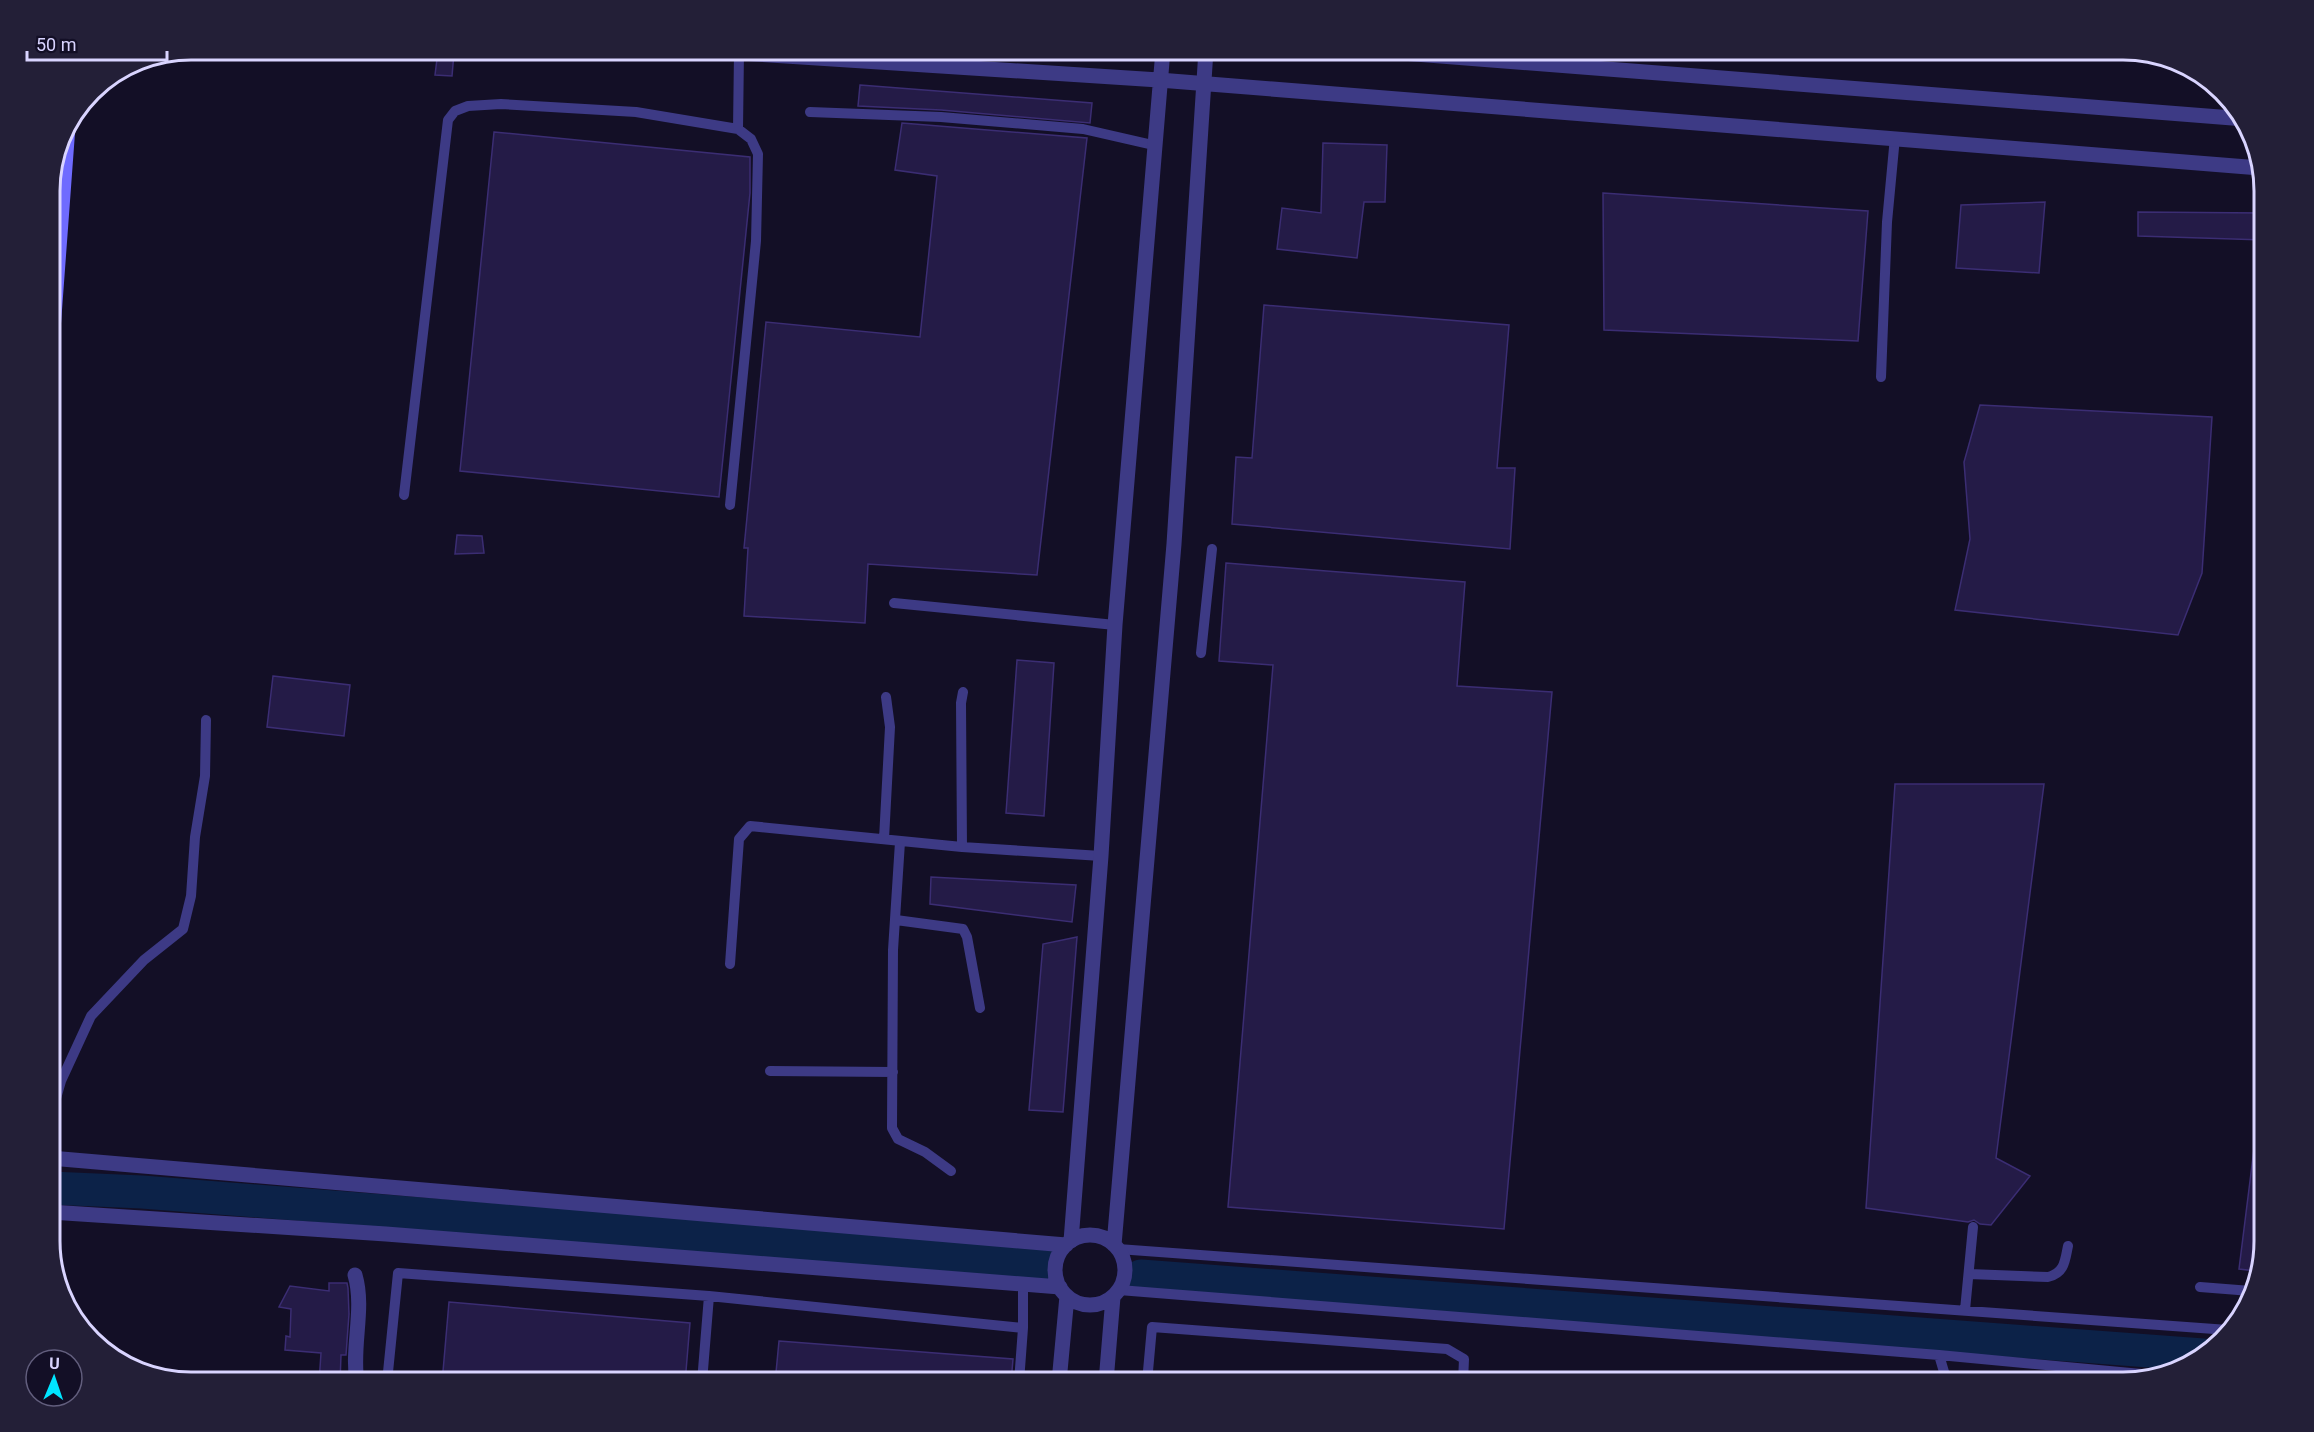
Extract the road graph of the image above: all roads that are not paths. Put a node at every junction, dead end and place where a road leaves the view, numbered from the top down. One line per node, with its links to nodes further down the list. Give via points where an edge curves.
1 (739, 60): 10 (lane)
2 (859, 60): 6 (street)
3 (1162, 60): 6 (street)
4 (1205, 60): 7 (street)
5 (1515, 60): 9 (street)
6 (1159, 80): 7 (street); 12 (street)
7 (1203, 84): 11 (street); 42 (street, via 1173,556)
8 (810, 112): 12 (lane, via 941,117 1083,129)
9 (2233, 119)
10 (738, 129): 17 (lane, via 636,112 501,104 455,111 448,120); 18 (lane, via 751,139 758,154 756,241)
11 (1894, 137): 14 (street); 16 (lane)
12 (1153, 145): 21 (street)
13 (66, 151): 15 (street)
14 (2251, 167)
15 (60, 235)
16 (1881, 377)
17 (404, 495)
18 (730, 505)
19 (1212, 549): 22 (lane)
20 (894, 603): 21 (lane)
21 (1115, 625): 29 (street)
22 (1201, 653)
23 (963, 692): 28 (lane)
24 (886, 697): 26 (lane, via 890,727)
25 (206, 720): 35 (lane, via 205,776 191,896 183,929 144,960 91,1016)
26 (884, 839): 27 (lane); 31 (lane, via 750,826 739,839)
27 (900, 842): 28 (lane); 30 (lane)
28 (962, 847): 29 (lane)
29 (1101, 856): 40 (street)
30 (896, 920): 32 (lane, via 963,929); 34 (lane)
31 (730, 964)
32 (980, 1008)
33 (770, 1071): 34 (lane)
34 (892, 1072): 37 (lane, via 892,1128 898,1139)
35 (60, 1084)
36 (60, 1159): 40 (street)
37 (951, 1171)
38 (60, 1213): 45 (street, via 386,1234)
39 (1973, 1227): 43 (lane)
40 (1069, 1243): 42 (street, via 1088,1235 1098,1236); 48 (street, via 1056,1260 1056,1279)
41 (2068, 1246): 43 (lane, via 2064,1265 2055,1276)
42 (1116, 1247): 49 (street, via 1125,1265); 51 (lane)
43 (1969, 1274): 51 (lane)
44 (355, 1275): 55 (street, via 359,1289)
45 (1023, 1285): 48 (street); 52 (lane)
46 (2200, 1287): 47 (lane)
47 (2244, 1290)
48 (1063, 1292): 49 (street, via 1075,1302 1095,1305); 59 (street)
49 (1116, 1294): 54 (lane); 60 (street)
50 (709, 1296): 52 (lane); 56 (lane, via 398,1273); 57 (lane)
51 (1965, 1310): 53 (lane)
52 (1023, 1328): 58 (lane)
53 (2220, 1329)
54 (1939, 1355): 63 (lane); 64 (lane)
55 (357, 1372)
56 (388, 1372)
57 (703, 1372)
58 (1020, 1372)
59 (1059, 1372)
60 (1107, 1372)
61 (1148, 1372): 62 (lane, via 1152,1327 1447,1349 1464,1359)
62 (1463, 1372)
63 (1944, 1372)
64 (2120, 1372)

